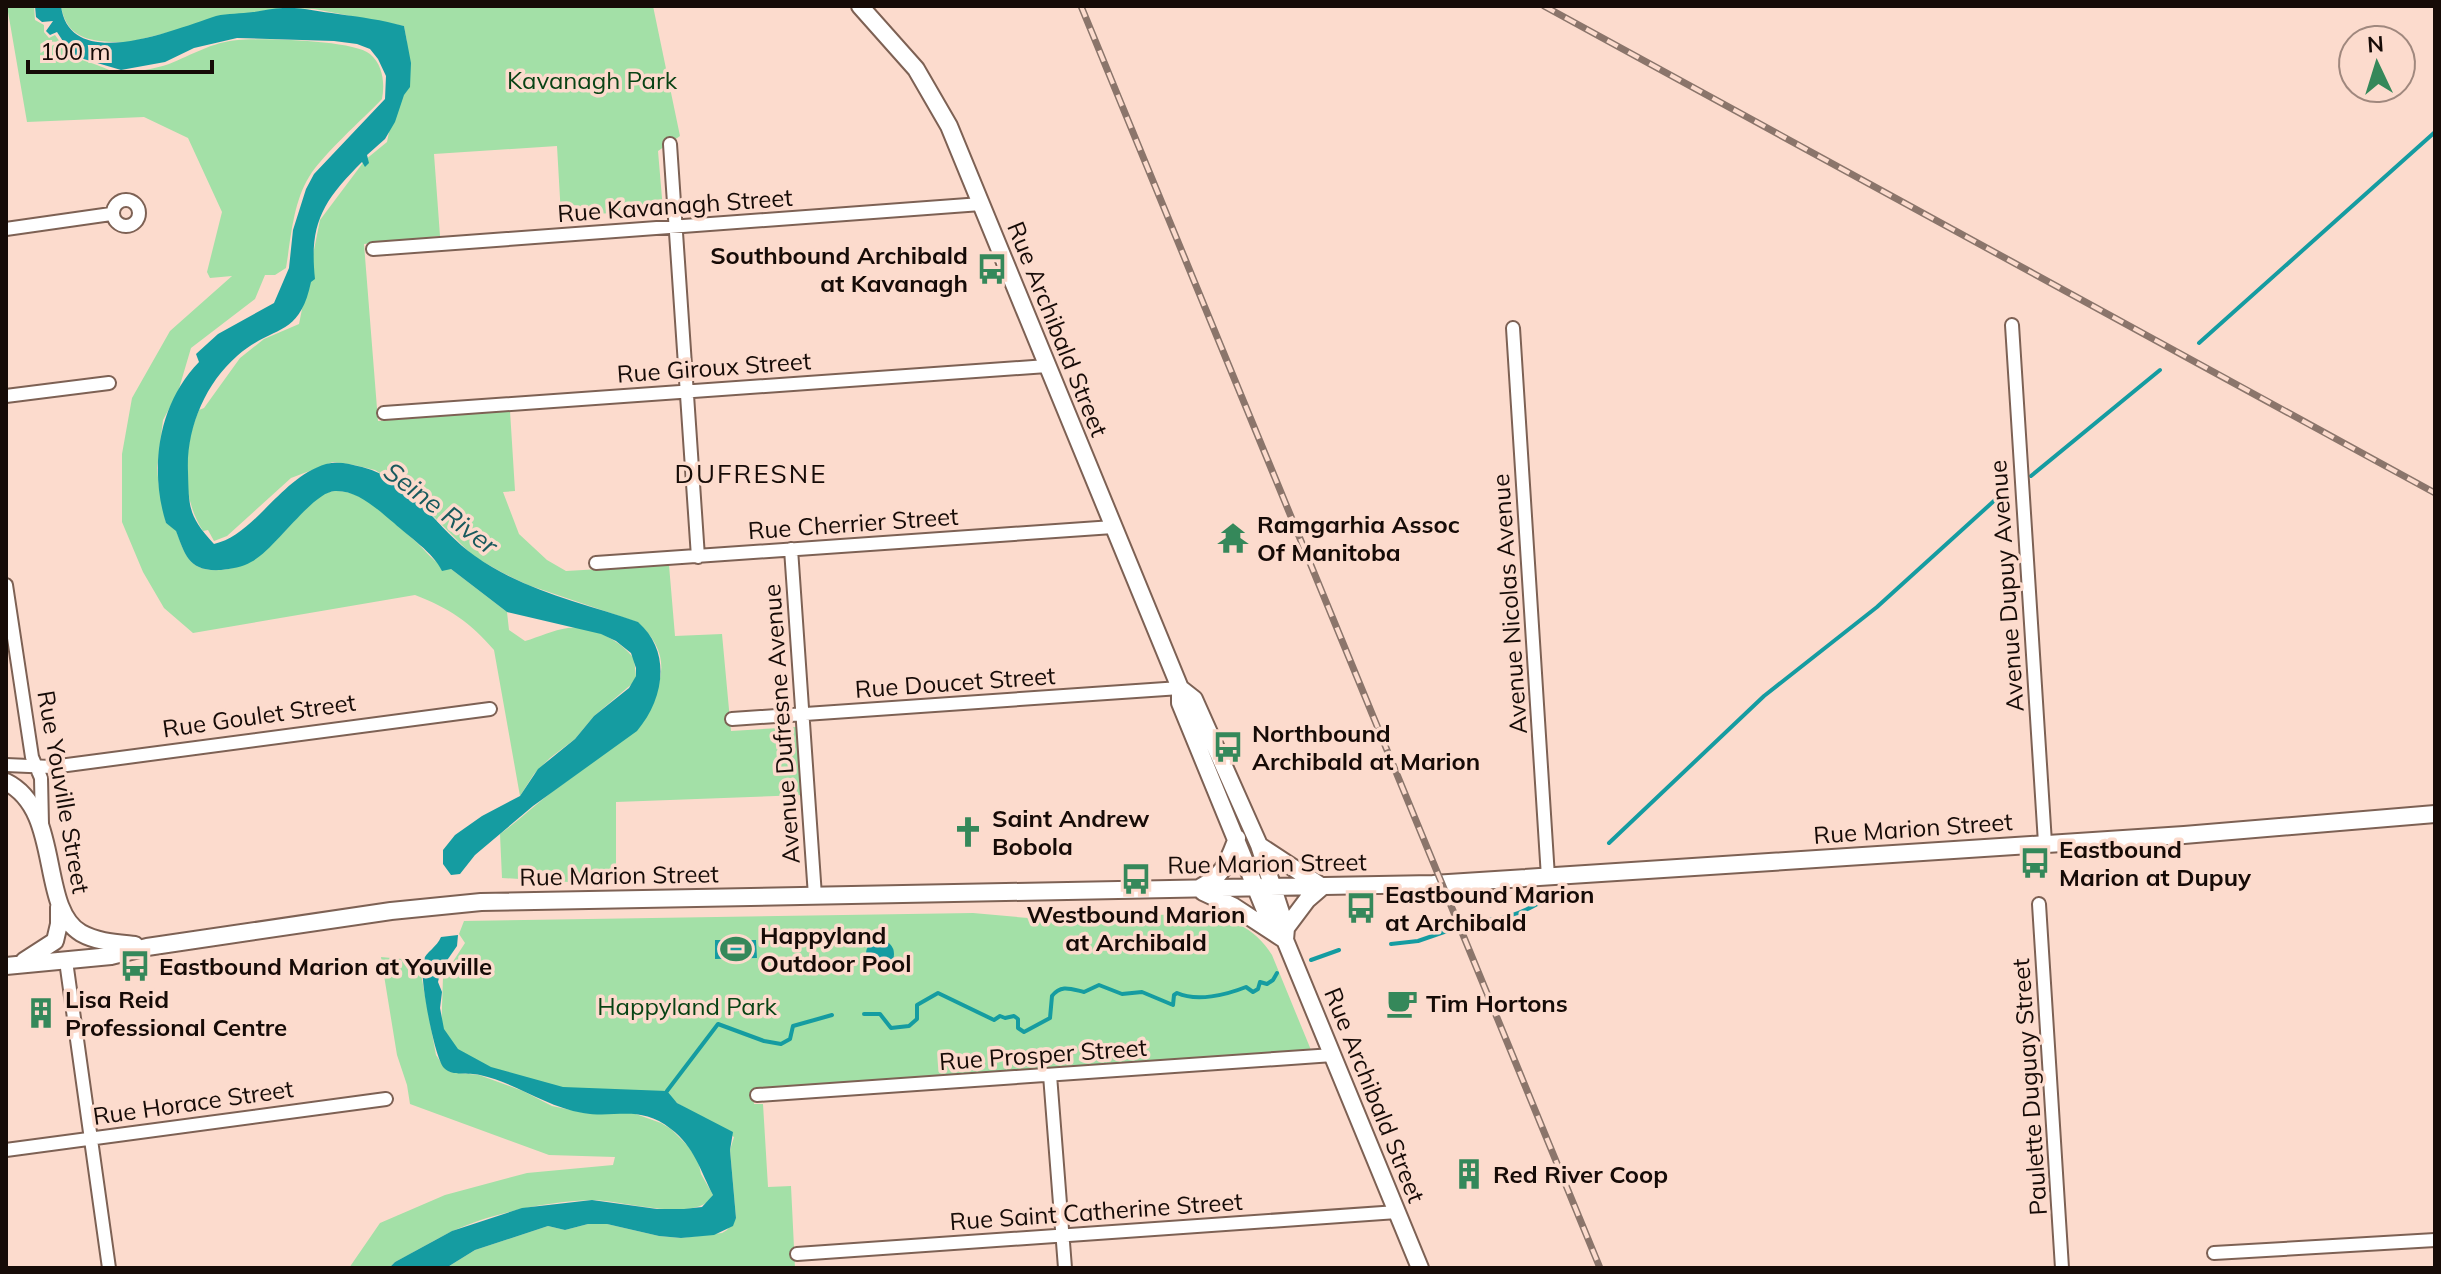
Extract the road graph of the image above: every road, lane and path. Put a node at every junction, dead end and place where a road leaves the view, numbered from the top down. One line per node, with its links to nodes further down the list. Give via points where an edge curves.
1 (860, 6): 3 (main road, Rue Archibald Street, via 916,69 949,126)
2 (670, 144): 5 (street)
3 (981, 204): 5 (street, Rue Kavanagh Street); 10 (main road, Rue Archibald Street)
4 (111, 214): 6 (street)
5 (676, 227): 7 (street, Rue Kavanagh Street); 12 (street)
6 (6, 229)
7 (373, 249)
8 (2012, 325): 30 (street, Avenue Dupuy Avenue)
9 (1513, 328): 32 (street, Avenue Nicolas Avenue)
10 (1047, 366): 12 (street, Rue Giroux Street); 15 (main road, Rue Archibald Street)
11 (109, 383): 13 (street)
12 (686, 391): 14 (street, Rue Giroux Street); 17 (street)
13 (6, 396)
14 (384, 413)
15 (1113, 527): 16 (street, Rue Cherrier Street); 20 (main road, Rue Archibald Street)
16 (791, 549): 17 (street, Rue Cherrier Street); 22 (street, Avenue Dufresne Avenue)
17 (698, 557): 18 (street, Rue Cherrier Street)
18 (596, 563)
19 (6, 585): 25 (street, Rue Youville Street)
20 (1180, 688): 22 (street, Rue Doucet Street); 29 (main road, Rue Archibald Street, via 1180,703); 31 (main road, Rue Archibald Street, via 1194,699)
21 (490, 709): 25 (street, Rue Goulet Street)
22 (802, 715): 23 (street, Rue Doucet Street); 36 (street, Avenue Dufresne Avenue)
23 (732, 719)
24 (6, 765): 25 (street, Rue Goulet Street)
25 (35, 767): 28 (street, Rue Youville Street, via 41,778)
26 (6, 782): 28 (main road, via 30,804)
27 (2435, 814): 30 (main road, Rue Marion Street)
28 (42, 831): 38 (main road, Rue Youville Street)
29 (1237, 838): 34 (main road, Rue Archibald Street); 35 (main road, via 1217,879)
30 (2045, 843): 32 (main road, Rue Marion Street)
31 (1259, 845): 33 (main road); 34 (main road, Rue Archibald Street)
32 (1548, 877): 33 (main road, Rue Marion Street)
33 (1322, 887): 34 (main road, Rue Marion Street); 39 (main road)
34 (1265, 888): 35 (main road, Rue Marion Street); 39 (main road, Rue Archibald Street)
35 (1198, 889): 36 (main road, Rue Marion Street); 39 (main road)
36 (815, 896): 40 (main road, Rue Marion Street, via 481,902)
37 (2039, 904): 57 (street, Paulette Duguay Street)
38 (59, 907): 40 (main road, Rue Youville Street, via 78,932); 42 (main road, via 55,941)
39 (1283, 937): 43 (main road, Rue Archibald Street)
40 (147, 947): 41 (main road, Rue Marion Street)
41 (66, 961): 42 (main road, Rue Marion Street); 47 (street)
42 (12, 965)
43 (1333, 1055): 44 (street, Rue Prosper Street); 49 (main road, Rue Archibald Street)
44 (1050, 1075): 45 (street, Rue Prosper Street); 50 (street)
45 (757, 1095)
46 (386, 1099): 47 (street, Rue Horace Street)
47 (90, 1139): 48 (street, Rue Horace Street); 54 (street)
48 (6, 1150)
49 (1397, 1212): 50 (street, Rue Saint Catherine Street); 56 (main road, Rue Archibald Street)
50 (1063, 1235): 53 (street, Rue Saint Catherine Street); 55 (street)
51 (2435, 1240): 52 (street)
52 (2214, 1253)
53 (797, 1254)
54 (109, 1268)
55 (1065, 1268)
56 (1420, 1268)
57 (2062, 1268)

